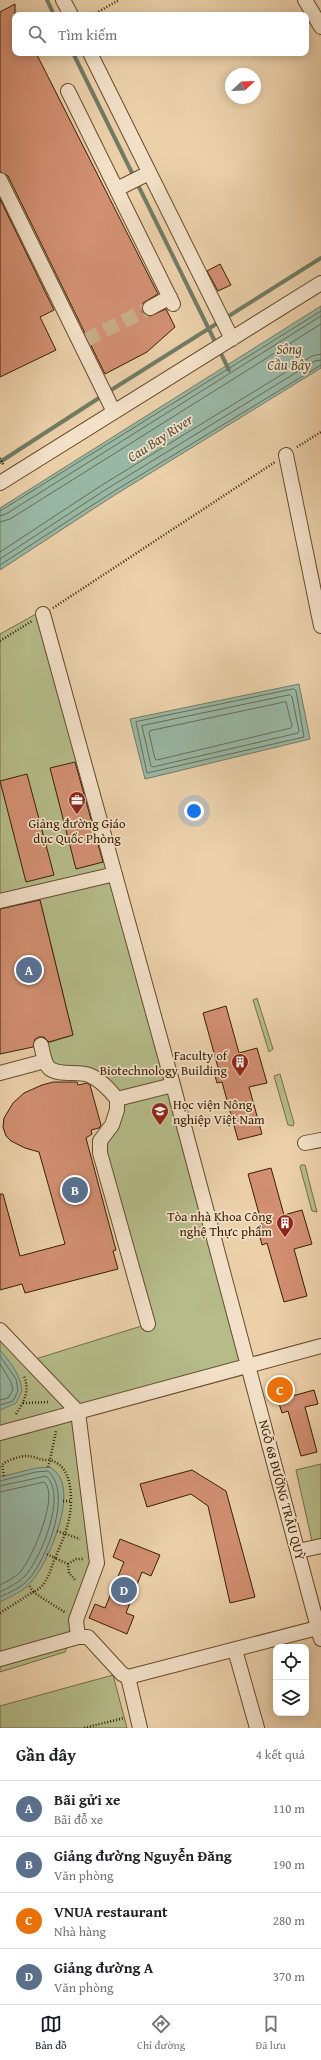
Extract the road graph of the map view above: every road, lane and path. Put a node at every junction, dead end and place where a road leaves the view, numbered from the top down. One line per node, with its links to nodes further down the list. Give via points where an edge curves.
1 (63, 0): 4 (street)
2 (119, 0): 5 (path)
3 (305, 0): 6 (street)
4 (69, 12)
5 (96, 12)
6 (321, 27)
7 (91, 56): 9 (street)
8 (68, 91): 11 (street)
9 (146, 175): 11 (street); 14 (street)
10 (0, 180): 15 (street, via 83,341)
11 (121, 187): 13 (street, via 172,300)
12 (321, 283): 14 (street)
13 (150, 308)
14 (230, 336): 15 (street, via 193,363)
15 (113, 408): 20 (street)
16 (321, 432): 17 (path)
17 (286, 454): 21 (path); 22 (street)
18 (0, 458): 19 (path)
19 (4, 466)
20 (0, 482)
21 (43, 614): 23 (path); 24 (street, NGÕ 68 ĐƯỜNG TRÂU QUỲ)
22 (321, 626)
23 (0, 641)
24 (115, 874): 25 (street); 29 (street, NGÕ 68 ĐƯỜNG TRÂU QUỲ)
25 (0, 901)
26 (41, 1045): 27 (street)
27 (45, 1061): 28 (street); 30 (street, via 50,1068 57,1071 96,1078)
28 (0, 1073)
29 (173, 1085): 30 (street); 36 (street, NGÕ 68 ĐƯỜNG TRÂU QUỲ)
30 (117, 1099): 33 (street, via 117,1110 112,1125 100,1141 100,1153)
31 (321, 1140): 32 (street)
32 (305, 1143)
33 (148, 1324)
34 (0, 1330): 38 (street)
35 (321, 1346): 36 (street)
36 (248, 1365): 40 (street); 54 (street, NGÕ 68 ĐƯỜNG TRÂU QUỲ)
37 (21, 1370): 39 (path, via 27,1390)
38 (66, 1401): 39 (path); 40 (street)
39 (23, 1403): 42 (path)
40 (78, 1412): 41 (street); 69 (street, via 97,1563)
41 (60, 1417): 43 (street); 44 (path)
42 (13, 1418)
43 (0, 1432)
44 (50, 1460): 45 (path, via 28,1456); 46 (path); 49 (path, via 60,1464 65,1470)
45 (1, 1465): 47 (path)
46 (48, 1467)
47 (4, 1476)
48 (64, 1501): 49 (path)
49 (71, 1501): 51 (path)
50 (57, 1531): 51 (path)
51 (66, 1534): 52 (path); 57 (path)
52 (84, 1541)
53 (321, 1546): 54 (street)
54 (298, 1551): 70 (street, NGÕ 68 ĐƯỜNG TRÂU QUỲ)
55 (87, 1552): 58 (path)
56 (47, 1554): 57 (path)
57 (55, 1558): 59 (path); 65 (path, via 46,1579 38,1590)
58 (84, 1559): 59 (path, via 76,1559); 60 (path)
59 (68, 1564): 62 (path, via 69,1573)
60 (82, 1566)
61 (79, 1573): 62 (path)
62 (76, 1580): 64 (path)
63 (29, 1585): 65 (path)
64 (74, 1587)
65 (33, 1592): 67 (path); 68 (path)
66 (66, 1605): 67 (path)
67 (63, 1612): 69 (path)
68 (0, 1613)
69 (76, 1620): 71 (street)
70 (320, 1631): 72 (street)
71 (78, 1637): 73 (street); 74 (street, via 88,1637 122,1674)
72 (235, 1650): 74 (street); 78 (street)
73 (0, 1659)
74 (128, 1677): 77 (street)
75 (126, 1723): 76 (path, via 124,1717)
76 (84, 1728)
77 (140, 1728)
78 (257, 1728)

